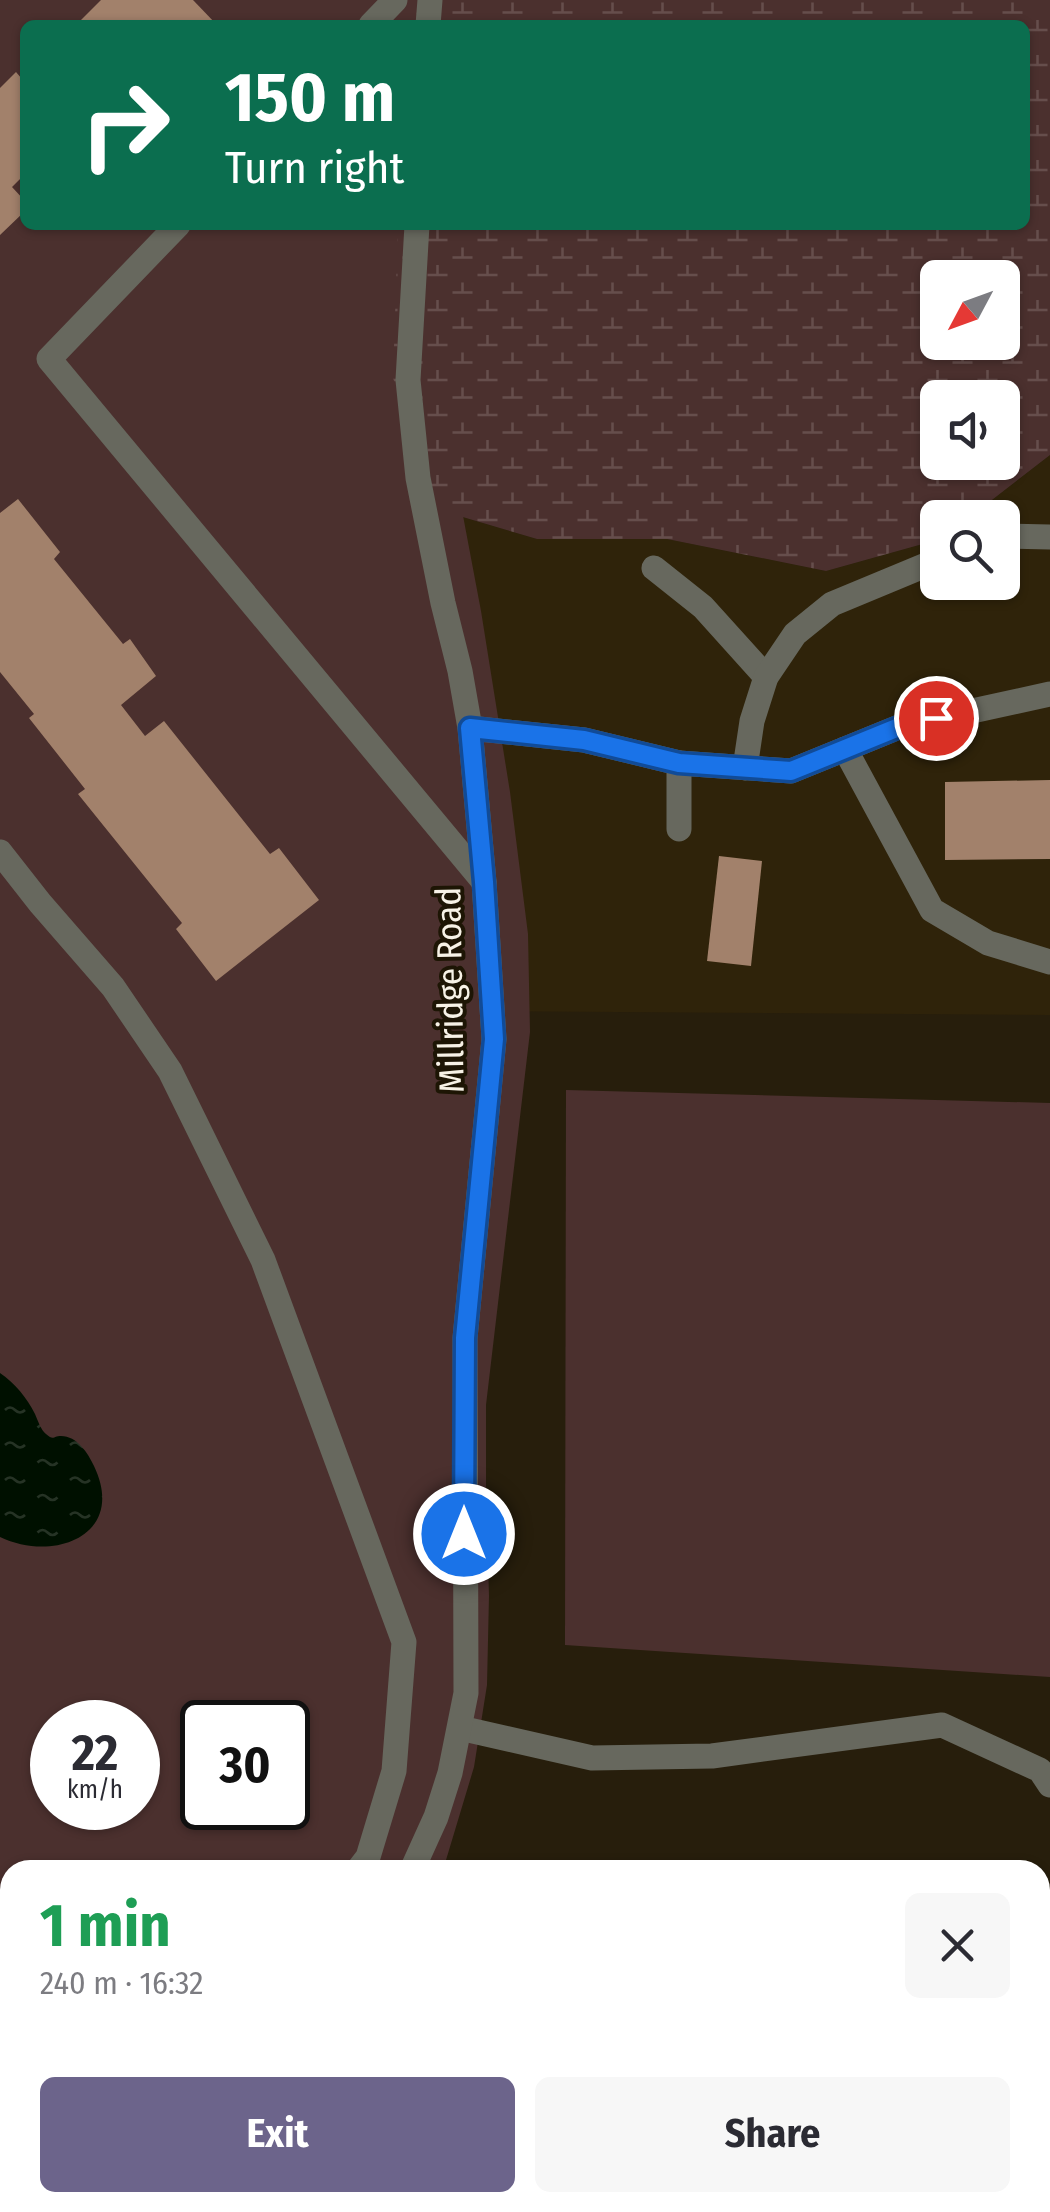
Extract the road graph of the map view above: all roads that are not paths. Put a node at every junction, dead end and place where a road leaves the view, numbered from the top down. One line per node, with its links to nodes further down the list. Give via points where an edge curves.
1 (395, 0): 2 (street)
2 (376, 20)
3 (173, 230): 17 (street, via 49,358)
4 (417, 230): 11 (street, Millridge Road, via 408,380 418,478)
5 (1020, 537): 6 (street)
6 (1050, 538)
7 (920, 567): 9 (street, via 832,604 795,634)
8 (654, 568): 9 (street, via 702,607)
9 (766, 677): 14 (street)
10 (1050, 694): 12 (street, via 899,727)
11 (470, 728): 13 (street, via 584,740); 17 (street, Millridge Road)
12 (845, 749): 14 (street, via 791,771); 18 (street, via 932,910 988,943)
13 (679, 763): 14 (street); 15 (street)
14 (745, 768)
15 (679, 829)
16 (0, 852): 21 (street, via 113,987 170,1071 263,1260 404,1642 394,1772)
17 (484, 882): 19 (street, Millridge Road, via 494,1039 465,1338 466,1692)
18 (1050, 962)
19 (460, 1728): 20 (street, via 592,1758 712,1756 942,1725 1040,1770); 22 (street, Millridge Road, via 436,1817)
20 (1050, 1785)
21 (366, 1860)
22 (417, 1860)

